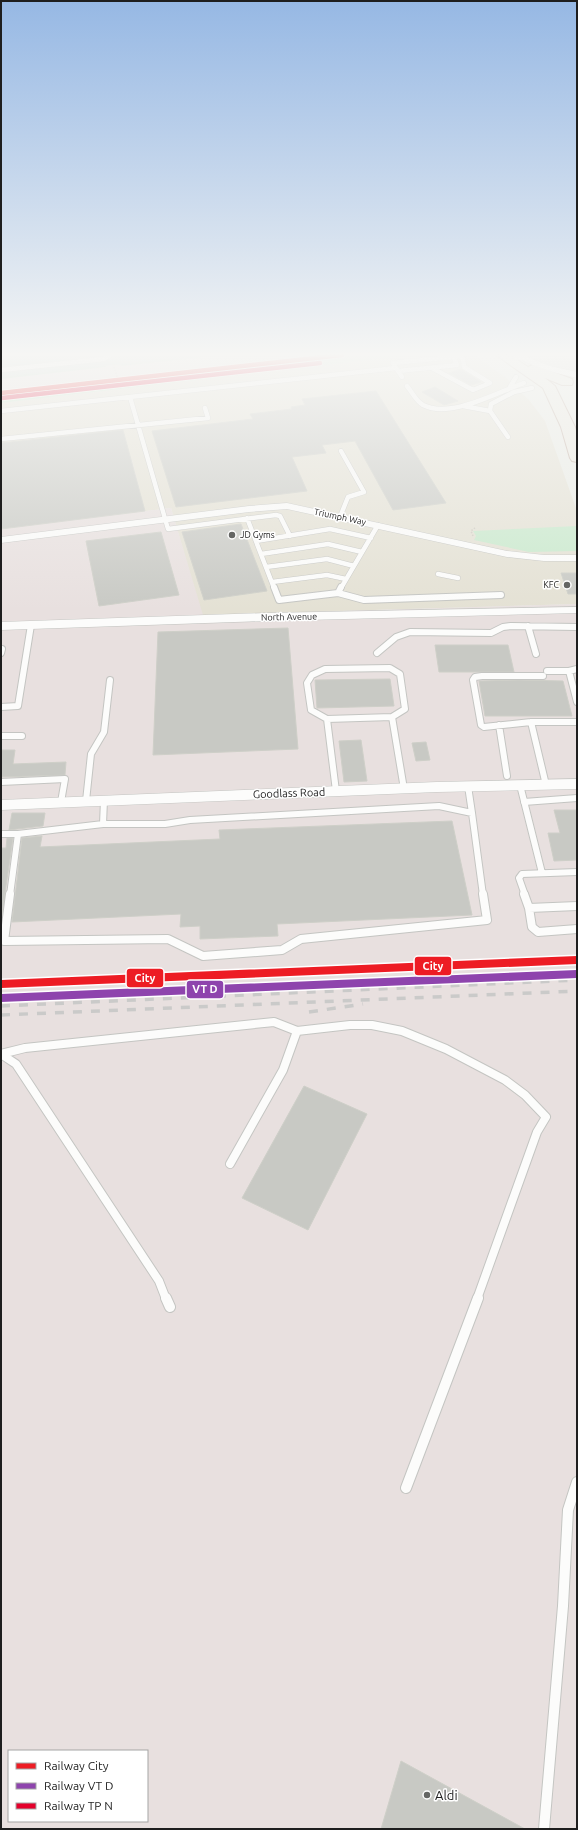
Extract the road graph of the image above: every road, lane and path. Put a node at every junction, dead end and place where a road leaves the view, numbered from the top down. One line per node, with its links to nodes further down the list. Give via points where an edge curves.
1 (142, 440): 7 (lane)
2 (574, 440): 4 (highway)
3 (342, 451): 5 (lane, via 364,492 348,497)
4 (577, 458)
5 (340, 517): 7 (street, Triumph Way, via 287,506); 8 (street, Triumph Way)
6 (247, 518): 7 (lane, via 168,530); 10 (lane, via 280,516); 14 (lane)
7 (166, 519): 13 (street, Triumph Way)
8 (378, 525): 12 (lane); 17 (street, Triumph Way, via 507,554)
9 (476, 527): 11 (path, via 471,531)
10 (290, 536): 12 (lane, via 330,530); 14 (lane)
11 (473, 536)
12 (371, 538): 15 (lane)
13 (1, 540)
14 (256, 541): 16 (lane)
15 (362, 552): 16 (lane, via 328,544); 18 (lane)
16 (261, 554): 19 (lane)
17 (577, 558)
18 (354, 566): 19 (lane, via 327,559); 22 (lane)
19 (266, 567): 23 (lane)
20 (438, 574): 21 (lane)
21 (458, 578)
22 (346, 579): 23 (lane, via 327,576); 24 (lane)
23 (272, 582): 24 (lane, via 279,600)
24 (338, 593): 25 (lane, via 364,600)
25 (501, 595)
26 (577, 610): 27 (street, North Avenue)
27 (31, 625): 28 (street, North Avenue); 37 (lane, via 18,706)
28 (1, 626)
29 (528, 626): 30 (lane); 31 (lane, via 503,627 490,633 402,634); 32 (lane)
30 (577, 627)
31 (377, 653)
32 (536, 654)
33 (577, 669): 34 (lane)
34 (569, 671): 36 (lane); 42 (lane, via 475,677 473,680 481,725)
35 (110, 680): 55 (lane, via 104,732 91,754)
36 (577, 702)
37 (1, 707)
38 (392, 717): 39 (lane); 39 (lane, via 405,708 400,674 390,668 325,669 312,675 307,683 311,710); 51 (lane)
39 (326, 719): 52 (lane)
40 (531, 722): 41 (lane); 42 (lane); 49 (lane)
41 (577, 722)
42 (499, 725): 45 (lane)
43 (1, 736): 44 (lane)
44 (22, 736)
45 (507, 776)
46 (1, 782): 56 (lane, via 65,779)
47 (577, 784): 49 (street, Goodlass Road)
48 (520, 785): 49 (street, Goodlass Road); 50 (street, Goodlass Road); 57 (lane)
49 (546, 785)
50 (468, 786): 51 (street, Goodlass Road); 59 (lane)
51 (404, 789): 52 (street, Goodlass Road)
52 (336, 791): 54 (street, Goodlass Road)
53 (577, 798): 57 (lane)
54 (104, 800): 55 (street, Goodlass Road); 60 (lane)
55 (86, 801): 56 (street, Goodlass Road)
56 (61, 802): 58 (street, Goodlass Road)
57 (524, 802): 64 (lane)
58 (1, 805)
59 (472, 813): 60 (lane, via 439,806 190,820 164,824); 62 (lane, via 487,920 302,939 282,950 203,956 168,940 4,941)
60 (103, 824): 62 (lane)
61 (1, 834): 62 (lane)
62 (18, 834)
63 (577, 872): 64 (lane)
64 (542, 873): 66 (lane, via 519,876)
65 (577, 906): 66 (lane)
66 (529, 908): 67 (lane, via 532,927 538,932)
67 (577, 929)
68 (296, 1031): 69 (lane, via 274,1022 257,1023 25,1048); 70 (lane, via 283,1070); 73 (lane, via 350,1025 372,1025 402,1031 452,1052 505,1080 525,1095 546,1117 537,1132 452,1369)
69 (1, 1054): 71 (lane, via 16,1064 159,1281)
70 (230, 1164)
71 (170, 1307)
72 (577, 1482): 74 (lane, via 568,1510 563,1606)
73 (406, 1488)
74 (544, 1829)

